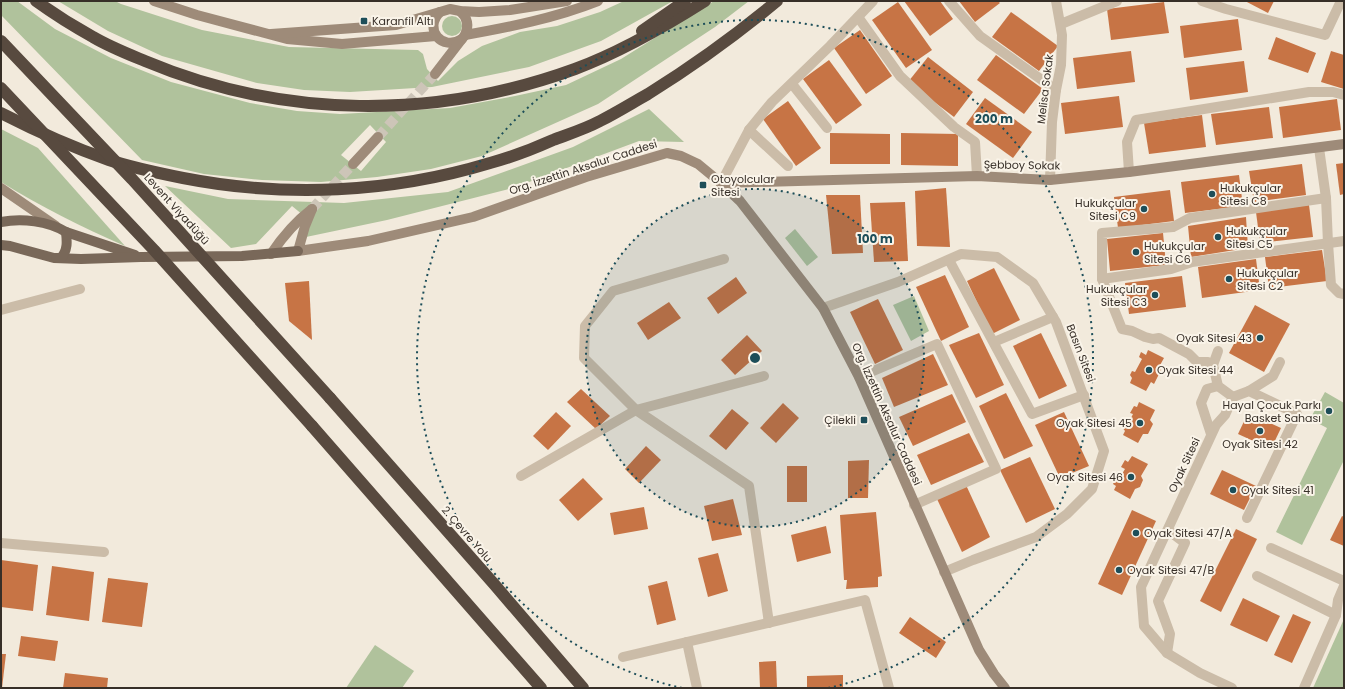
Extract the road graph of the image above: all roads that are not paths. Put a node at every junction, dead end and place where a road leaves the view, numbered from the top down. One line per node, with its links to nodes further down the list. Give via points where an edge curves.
1 (36, 1): 21 (highway, via 94,38 173,73 212,86 253,95 327,105 394,106 455,100 505,90 576,69)
2 (154, 1): 17 (main road)
3 (567, 1): 14 (main road, via 479,12)
4 (598, 1): 18 (main road, via 575,10)
5 (685, 1): 21 (highway, via 636,36)
6 (705, 1): 21 (highway)
7 (777, 1): 26 (highway, via 746,27 683,72 601,121 491,163 455,173 388,185 342,190 291,190 245,188 199,181 111,160 63,142)
8 (873, 1): 15 (street)
9 (949, 1): 24 (street, via 980,36)
10 (1056, 1): 16 (street, Melisa Sokak)
11 (1117, 1): 16 (street)
12 (1202, 1): 13 (street, via 1325,35)
13 (1341, 1)
14 (450, 8): 17 (main road, via 396,25); 18 (main road, via 467,20 468,30); 19 (main road, via 434,21 433,26)
15 (858, 16): 22 (street); 35 (street, via 900,76 954,127 975,142)
16 (1061, 24): 24 (street, Melisa Sokak, via 1061,65)
17 (271, 34): 19 (main road, via 287,39 342,44)
18 (464, 37): 19 (main road, via 452,43 446,43); 19 (main road, via 438,71 443,56)
19 (439, 38)
20 (1, 41): 68 (highway, Levent Viyadüğü, bridge, via 132,179)
21 (624, 48)
22 (792, 84): 27 (street); 28 (street, via 772,102)
23 (1, 88): 87 (highway, bridge, via 154,250)
24 (1056, 90): 36 (street, Melisa Sokak)
25 (1344, 95): 34 (street, via 1333,92 1309,92 1136,120 1127,142)
26 (1, 113)
27 (827, 128)
28 (748, 130): 33 (street); 37 (street)
29 (378, 137): 32 (main road)
30 (1344, 144): 31 (main road, Şebboy Sokak)
31 (1319, 148): 34 (main road, Şebboy Sokak); 39 (street)
32 (353, 164)
33 (788, 166)
34 (1129, 172): 36 (main road, Şebboy Sokak)
35 (976, 176): 36 (main road, Şebboy Sokak); 37 (main road, Şebboy Sokak)
36 (1050, 180)
37 (721, 183): 46 (main road, Org. İzzettin Aksalur Caddesi, via 698,164 667,153 586,177 473,217 368,241); 55 (main road, Org. İzzettin Aksalur Caddesi, via 740,201)
38 (1, 188): 41 (main road)
39 (1326, 198): 44 (street); 52 (street, via 1190,218 1174,227 1102,233)
40 (1, 222): 41 (main road, via 36,222)
41 (63, 230): 48 (main road); 49 (main road, via 67,246 61,258)
42 (1, 241): 45 (main road)
43 (1344, 241): 44 (street)
44 (1328, 243): 52 (street, via 1192,262 1171,269); 54 (street, via 1331,285 1338,293)
45 (6, 246): 49 (main road)
46 (298, 251): 47 (main road); 47 (main road, via 312,209 299,219)
47 (271, 254): 48 (main road)
48 (141, 257): 49 (main road)
49 (54, 258)
50 (724, 259): 69 (street, via 613,291 586,326 584,358)
51 (949, 260): 55 (street, Basın Sitesi, via 898,282); 57 (street, Basın Sitesi, via 961,254 997,257 1033,283); 58 (street)
52 (1102, 279): 61 (street, via 1122,329 1153,339 1159,338 1190,354 1196,362 1208,362)
53 (80, 289): 56 (street)
54 (1344, 294)
55 (823, 308): 63 (main road, Org. İzzettin Aksalur Caddesi)
56 (1, 310)
57 (1053, 317): 58 (street); 66 (street, Basın Sitesi)
58 (994, 342): 66 (street, via 1032,414)
59 (1218, 351): 61 (street)
60 (1280, 362): 65 (street, via 1273,376)
61 (1213, 365): 64 (street)
62 (764, 376): 69 (street)
63 (859, 377): 72 (main road, Org. İzzettin Aksalur Caddesi); 72 (street, via 936,344 996,469)
64 (1218, 386): 67 (street); 70 (street, via 1207,390 1200,403)
65 (1250, 391): 67 (street); 73 (street, via 1297,414)
66 (1084, 395): 78 (street, Basın Sitesi, via 1104,451 1092,489 1067,514 1036,537)
67 (1233, 397): 70 (street, Oyak Sitesi)
68 (330, 398): 88 (highway, 2. Çevre Yolu)
69 (636, 410): 71 (street); 83 (street, via 749,486)
70 (1212, 434): 74 (street, Oyak Sitesi)
71 (521, 476)
72 (914, 505): 78 (main road, Org. İzzettin Aksalur Caddesi)
73 (1247, 518)
74 (1168, 530): 85 (street, Oyak Sitesi, via 1141,587 1144,626); 85 (street, via 1185,543 1158,601 1170,634)
75 (1, 543): 77 (street)
76 (1271, 548): 80 (street)
77 (104, 552)
78 (944, 572): 91 (main road, Org. İzzettin Aksalur Caddesi, via 979,650)
79 (1257, 576): 82 (street)
80 (1344, 581)
81 (1344, 586): 82 (street)
82 (1336, 614): 93 (street)
83 (769, 623): 84 (street); 90 (street, via 865,600)
84 (687, 642): 86 (street); 89 (street)
85 (1167, 653): 92 (street, Oyak Sitesi)
86 (623, 657)
87 (541, 688)
88 (583, 688)
89 (697, 688)
90 (890, 688)
91 (1005, 688)
92 (1232, 688)
93 (1304, 688)

